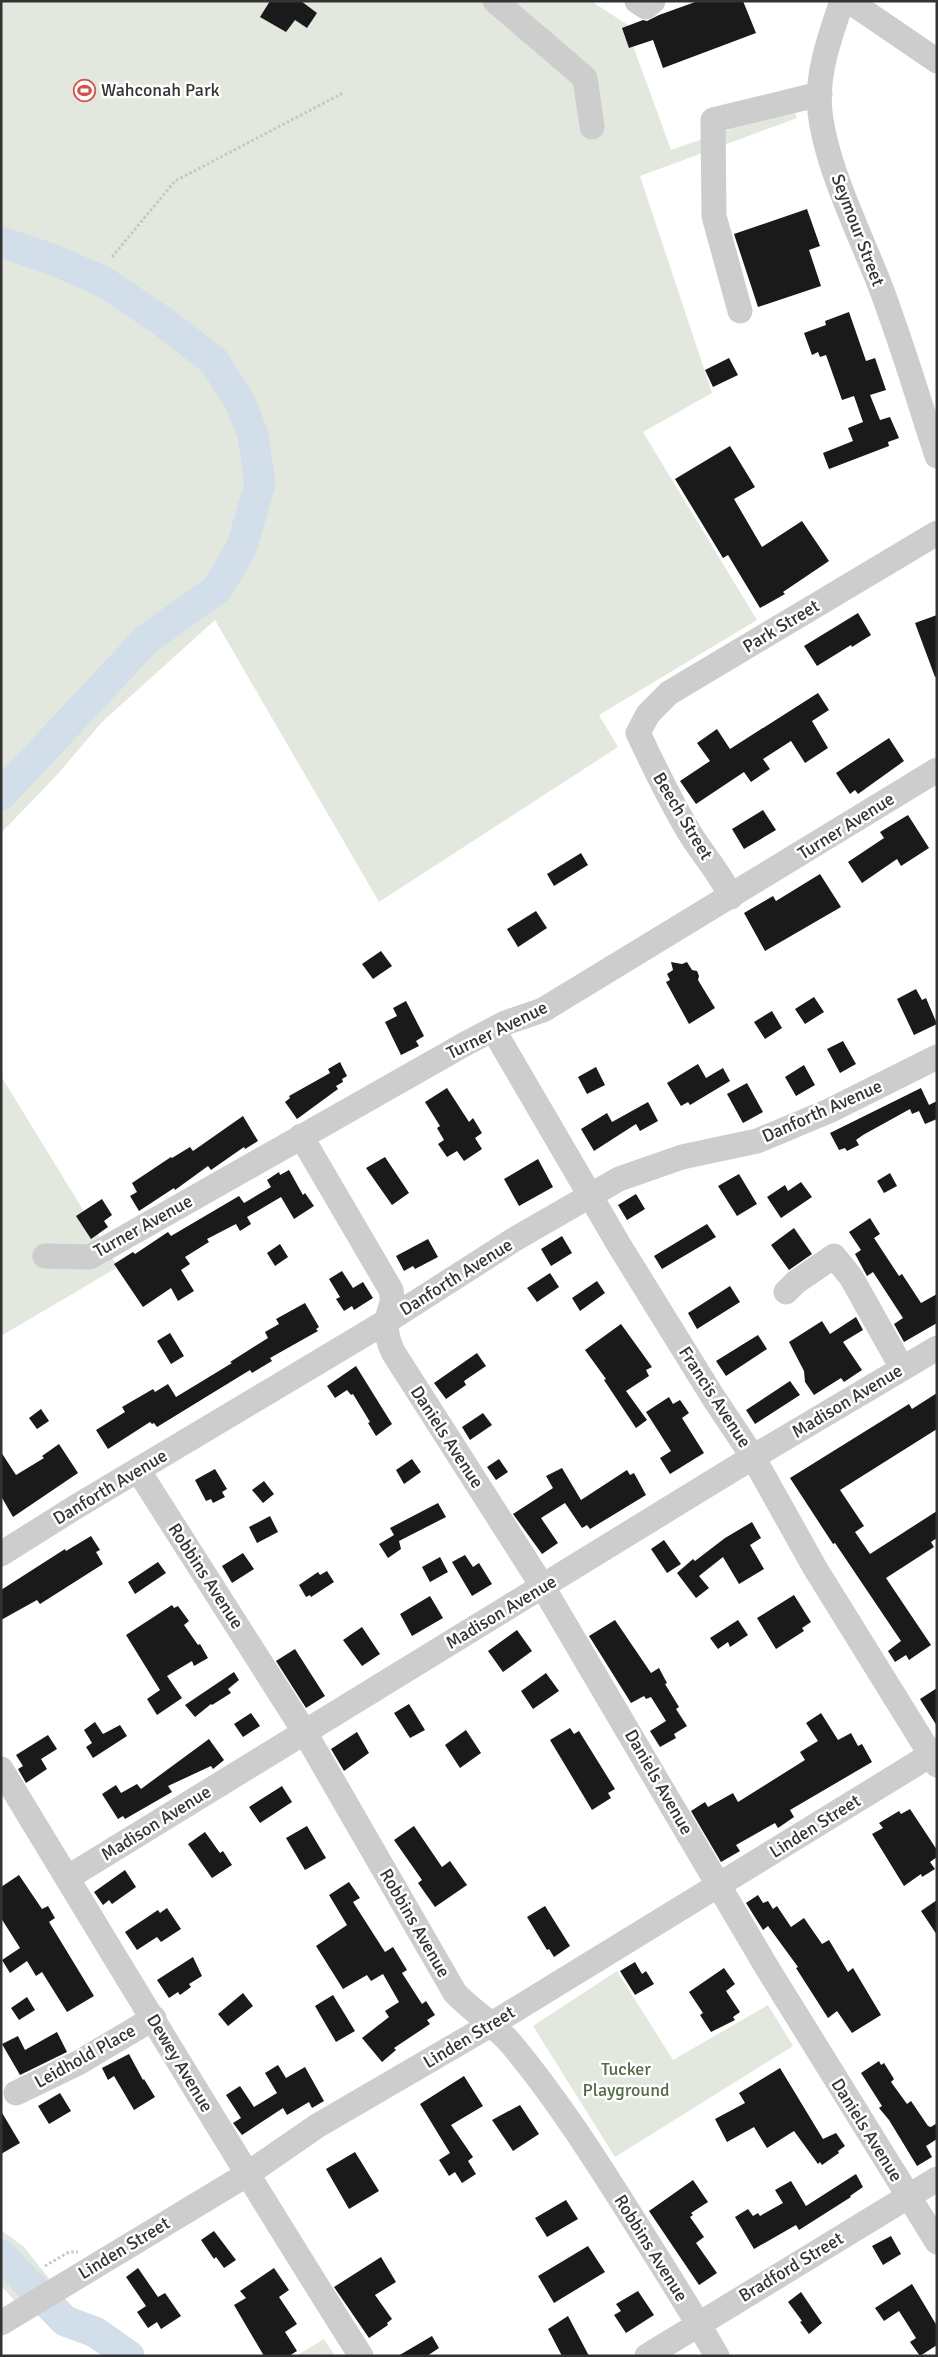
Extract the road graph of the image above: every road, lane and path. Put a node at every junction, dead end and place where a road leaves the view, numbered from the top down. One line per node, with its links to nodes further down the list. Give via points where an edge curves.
1 (496, 1): 9 (street, via 584,78)
2 (637, 1): 3 (street, via 646,7)
3 (653, 1)
4 (842, 1): 8 (street, Seymour Street, via 824,53)
5 (849, 1): 6 (street)
6 (937, 61)
7 (343, 93): 10 (path, via 176,181)
8 (820, 94): 11 (street, via 713,120 714,216); 12 (street, Seymour Street, via 820,112 829,155 891,314)
9 (592, 128)
10 (112, 257)
11 (740, 311)
12 (937, 456)
13 (937, 533): 14 (street, Park Street, via 670,693 648,714)
14 (638, 733): 16 (street, Beech Street, via 661,783)
15 (937, 770): 16 (street, Turner Avenue)
16 (731, 897): 17 (street, Turner Avenue, via 543,1010)
17 (493, 1029): 19 (street, Turner Avenue); 20 (street, Francis Avenue)
18 (937, 1057): 20 (street, Danforth Avenue, via 829,1111 757,1141 682,1157 619,1178)
19 (301, 1136): 21 (street, Turner Avenue, via 90,1257); 23 (street, Daniels Avenue, via 391,1290 393,1303)
20 (591, 1195): 23 (street, Danforth Avenue, via 515,1239); 26 (street, Francis Avenue)
21 (46, 1256)
22 (786, 1292): 25 (street, via 834,1256 851,1277)
23 (387, 1321): 27 (street, Danforth Avenue); 29 (street, Daniels Avenue, via 392,1352)
24 (937, 1348): 25 (street, Madison Avenue)
25 (902, 1368): 26 (street, Madison Avenue)
26 (753, 1457): 29 (street, Madison Avenue); 31 (street, Francis Avenue, via 815,1568)
27 (138, 1470): 28 (street, Danforth Avenue); 30 (street, Robbins Avenue)
28 (1, 1554)
29 (543, 1587): 30 (street, Madison Avenue); 34 (street, Daniels Avenue)
30 (304, 1731): 33 (street, Madison Avenue); 36 (street, Robbins Avenue, via 455,1993)
31 (935, 1757): 34 (street, Linden Street)
32 (1, 1769): 33 (street, Dewey Avenue)
33 (67, 1878): 35 (street, Dewey Avenue)
34 (719, 1886): 36 (street, Linden Street); 40 (street, Daniels Avenue)
35 (154, 2018): 37 (street, Leidhold Place, via 78,2063); 38 (street, Dewey Avenue)
36 (492, 2024): 38 (street, Linden Street, via 316,2126); 45 (street, Robbins Avenue, via 512,2044 581,2139)
37 (16, 2093)
38 (246, 2175): 44 (street, Linden Street); 46 (street, Dewey Avenue)
39 (937, 2179): 40 (street, Bradford Street)
40 (909, 2197): 41 (street, Daniels Avenue); 45 (street, Bradford Street)
41 (937, 2242)
42 (85, 2252): 43 (path, via 69,2252)
43 (45, 2266)
44 (10, 2318)
45 (698, 2323): 47 (street, Bradford Street); 48 (street, Robbins Avenue)
46 (361, 2356)
47 (647, 2356)
48 (718, 2356)

